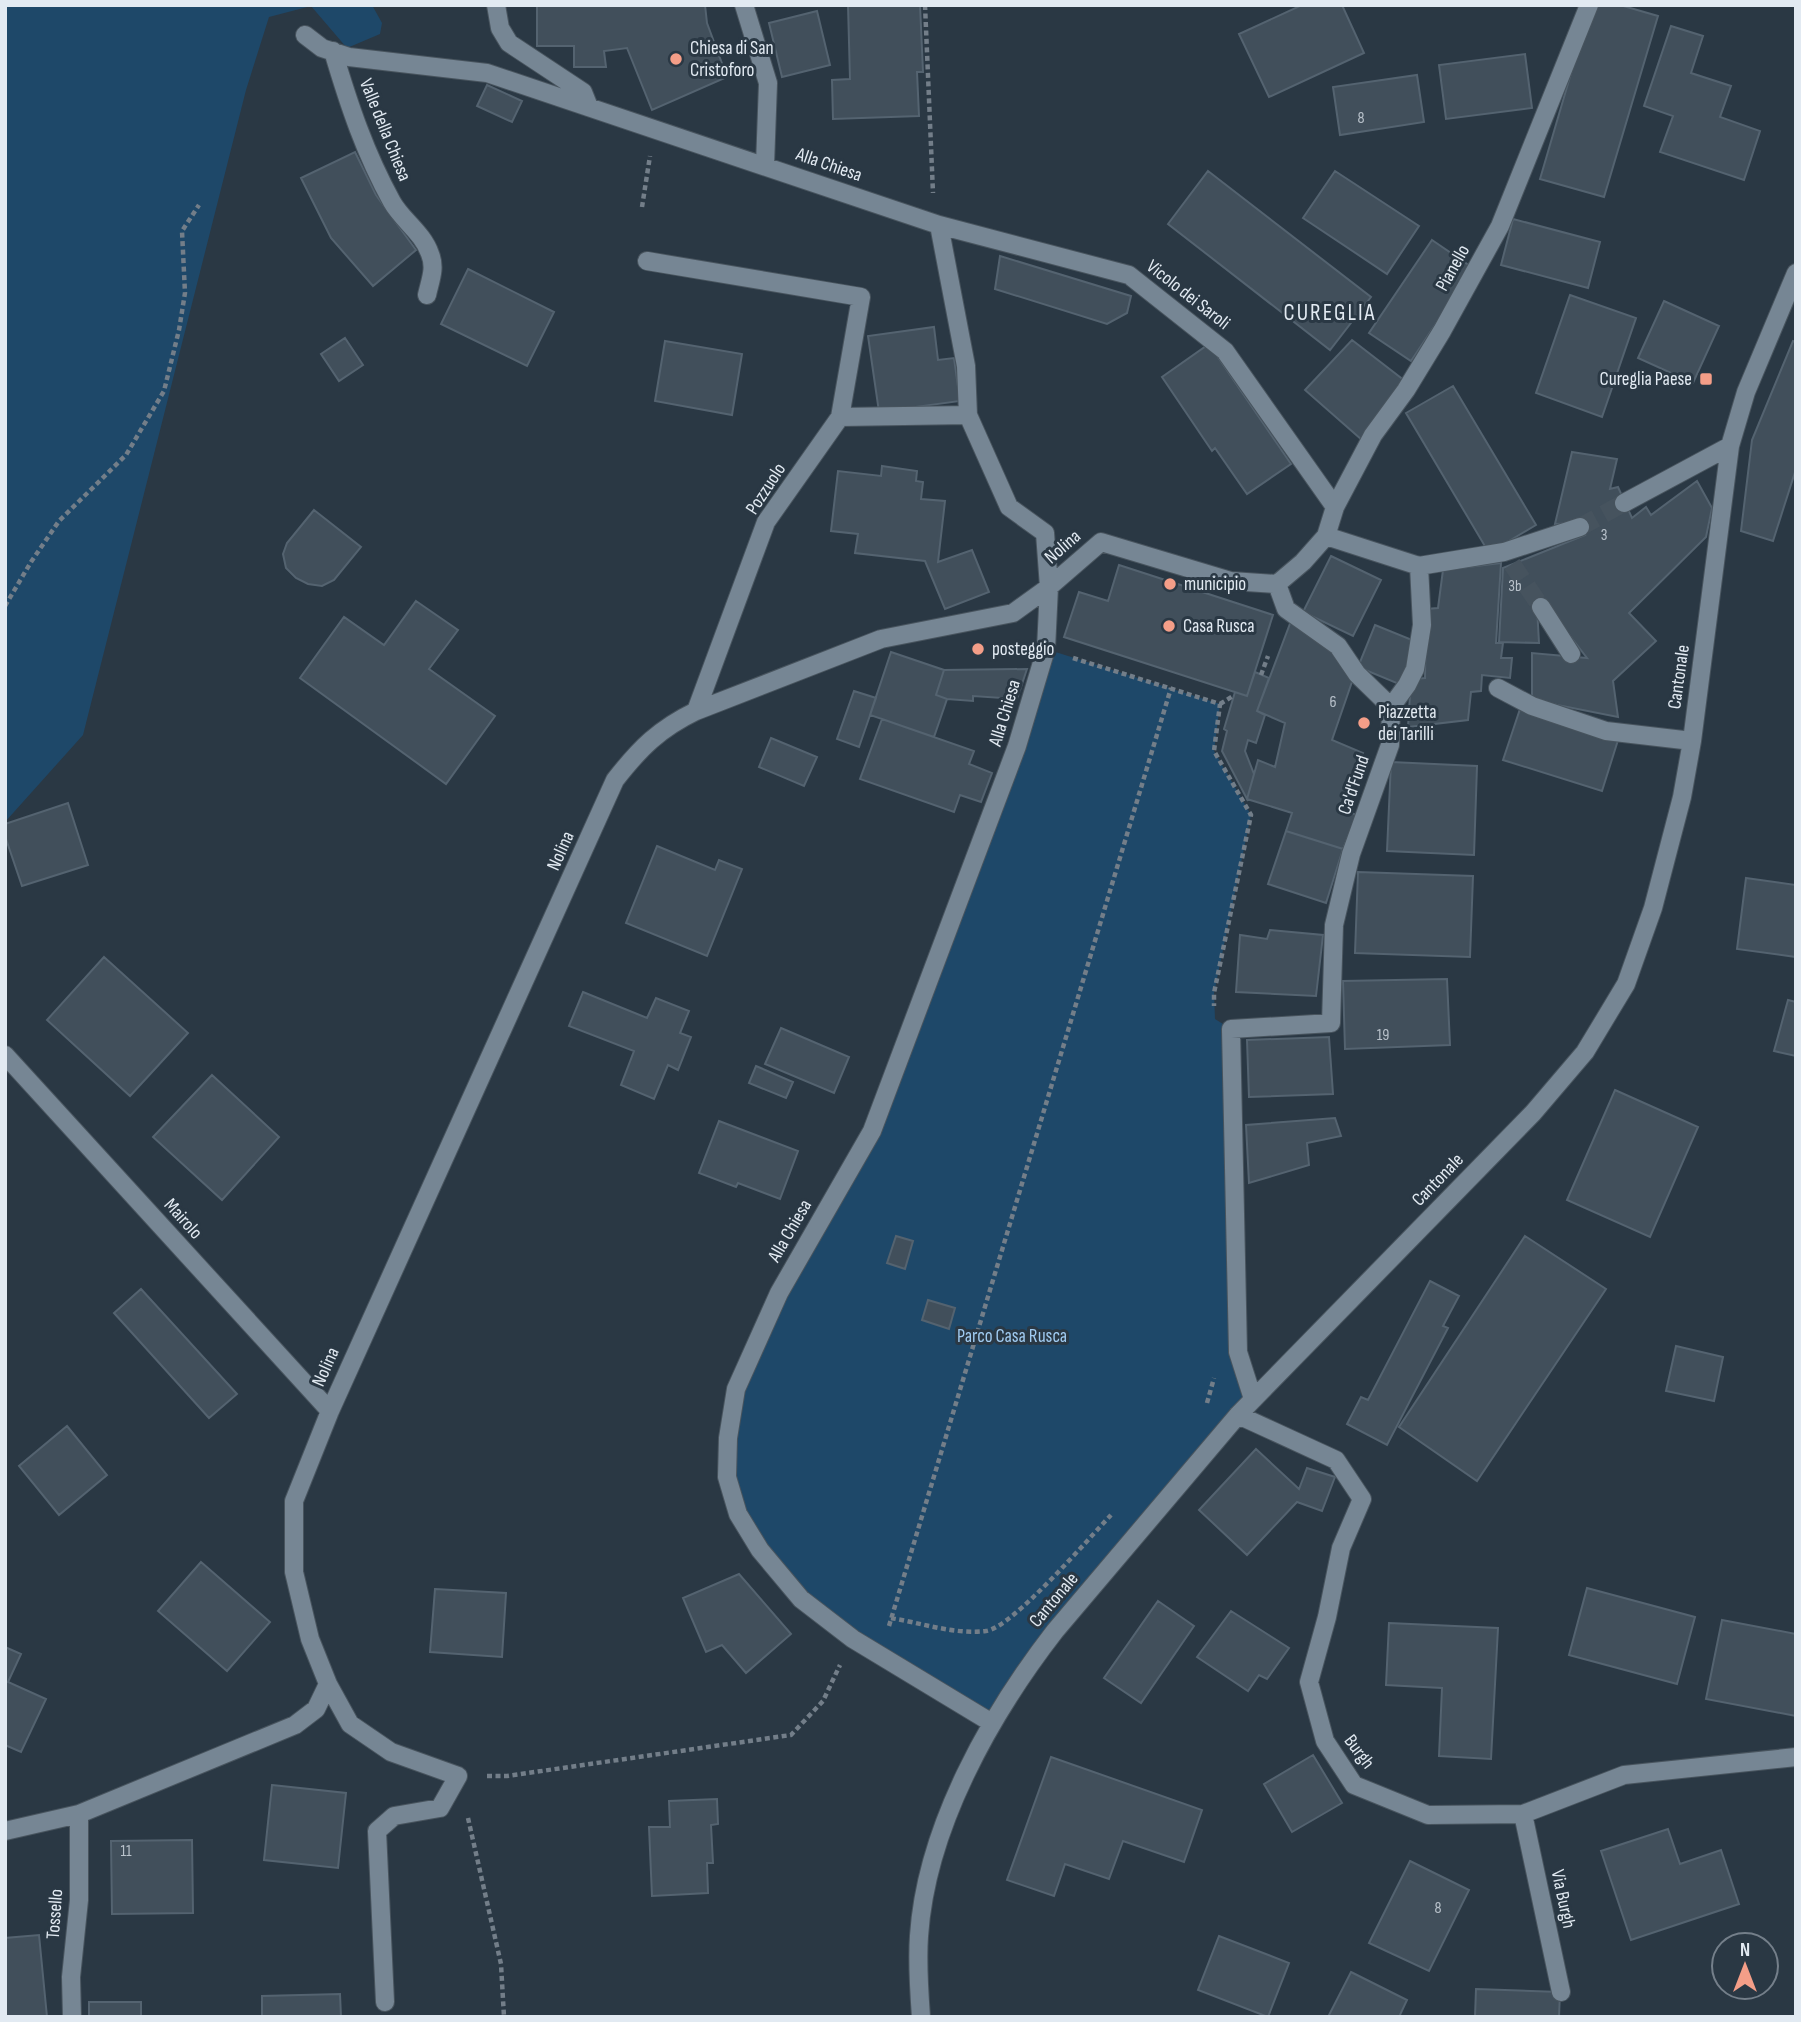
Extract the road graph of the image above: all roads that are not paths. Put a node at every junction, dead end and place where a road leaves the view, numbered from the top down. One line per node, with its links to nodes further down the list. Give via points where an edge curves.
1 (496, 5): 6 (street, via 499,28 509,43 583,92)
2 (744, 5): 7 (street, via 768,83)
3 (1589, 5): 16 (street, Pianello, via 1500,226 1442,331 1376,430)
4 (305, 35): 5 (street, Alla Chiesa)
5 (333, 51): 6 (street, Alla Chiesa, via 349,57 487,73); 11 (street, Valle della Chiesa, via 351,114 373,166 394,206 430,253 434,268)
6 (589, 107): 7 (street, Alla Chiesa)
7 (765, 166): 8 (street, Alla Chiesa)
8 (939, 225): 12 (street, Alla Chiesa, via 966,366); 16 (street, Vicolo dei Saroli, via 1129,275 1225,351)
9 (647, 261): 13 (street, via 861,297)
10 (1796, 272): 14 (street, Cantonale, via 1746,392)
11 (427, 295)
12 (968, 415): 13 (street); 21 (street, Alla Chiesa, via 1009,507 1045,533)
13 (840, 417): 26 (street, Pozzuolo, via 766,522)
14 (1730, 446): 15 (street); 27 (street, Cantonale)
15 (1624, 503)
16 (1335, 507): 18 (street, Pianello)
17 (1580, 527): 19 (street, via 1508,558)
18 (1326, 536): 19 (street); 20 (street)
19 (1419, 566): 25 (street, via 1422,625 1415,669)
20 (1277, 584): 21 (street, Nolina, via 1231,581 1101,542); 25 (street, via 1286,609 1338,646 1357,674)
21 (1049, 587): 26 (street, Nolina, via 1013,613 881,639); 33 (street, Alla Chiesa, via 1046,649 1017,746 872,1131 779,1293 736,1389 727,1438 727,1478 738,1514 760,1550 801,1599 853,1639)
22 (1541, 607): 23 (street)
23 (1571, 654)
24 (1498, 688): 27 (street, via 1532,706 1606,731)
25 (1391, 707): 29 (street, Ca'd'Fund, via 1390,745 1352,854 1334,926 1331,1023 1231,1029 1238,1352)
26 (696, 711): 30 (street, Nolina, via 655,735 615,780)
27 (1692, 741): 29 (street, Cantonale, via 1653,908 1626,985 1585,1052 1533,1113)
28 (5, 1055): 30 (street, Mairolo)
29 (1253, 1399): 31 (street, Cantonale)
30 (330, 1410): 32 (street, Nolina, via 294,1501 294,1572 310,1639)
31 (1238, 1415): 33 (street, Cantonale, via 1055,1630); 36 (street, Burgh, via 1336,1460 1362,1499 1341,1548 1309,1682 1325,1741 1354,1785 1428,1815)
32 (328, 1684): 35 (street, via 316,1709 295,1725); 39 (street, Nolina, via 350,1724 391,1752 458,1776 440,1808 394,1816 377,1831)
33 (992, 1723): 41 (street, Cantonale, via 947,1817 929,1875 919,1935)
34 (1796, 1757): 36 (street, Burgh, via 1624,1775)
35 (79, 1814): 37 (street); 40 (street, Tossello)
36 (1523, 1814): 38 (street, Via Burgh)
37 (5, 1831)
38 (1561, 1992)
39 (385, 2002)
40 (72, 2017)
41 (921, 2017)

